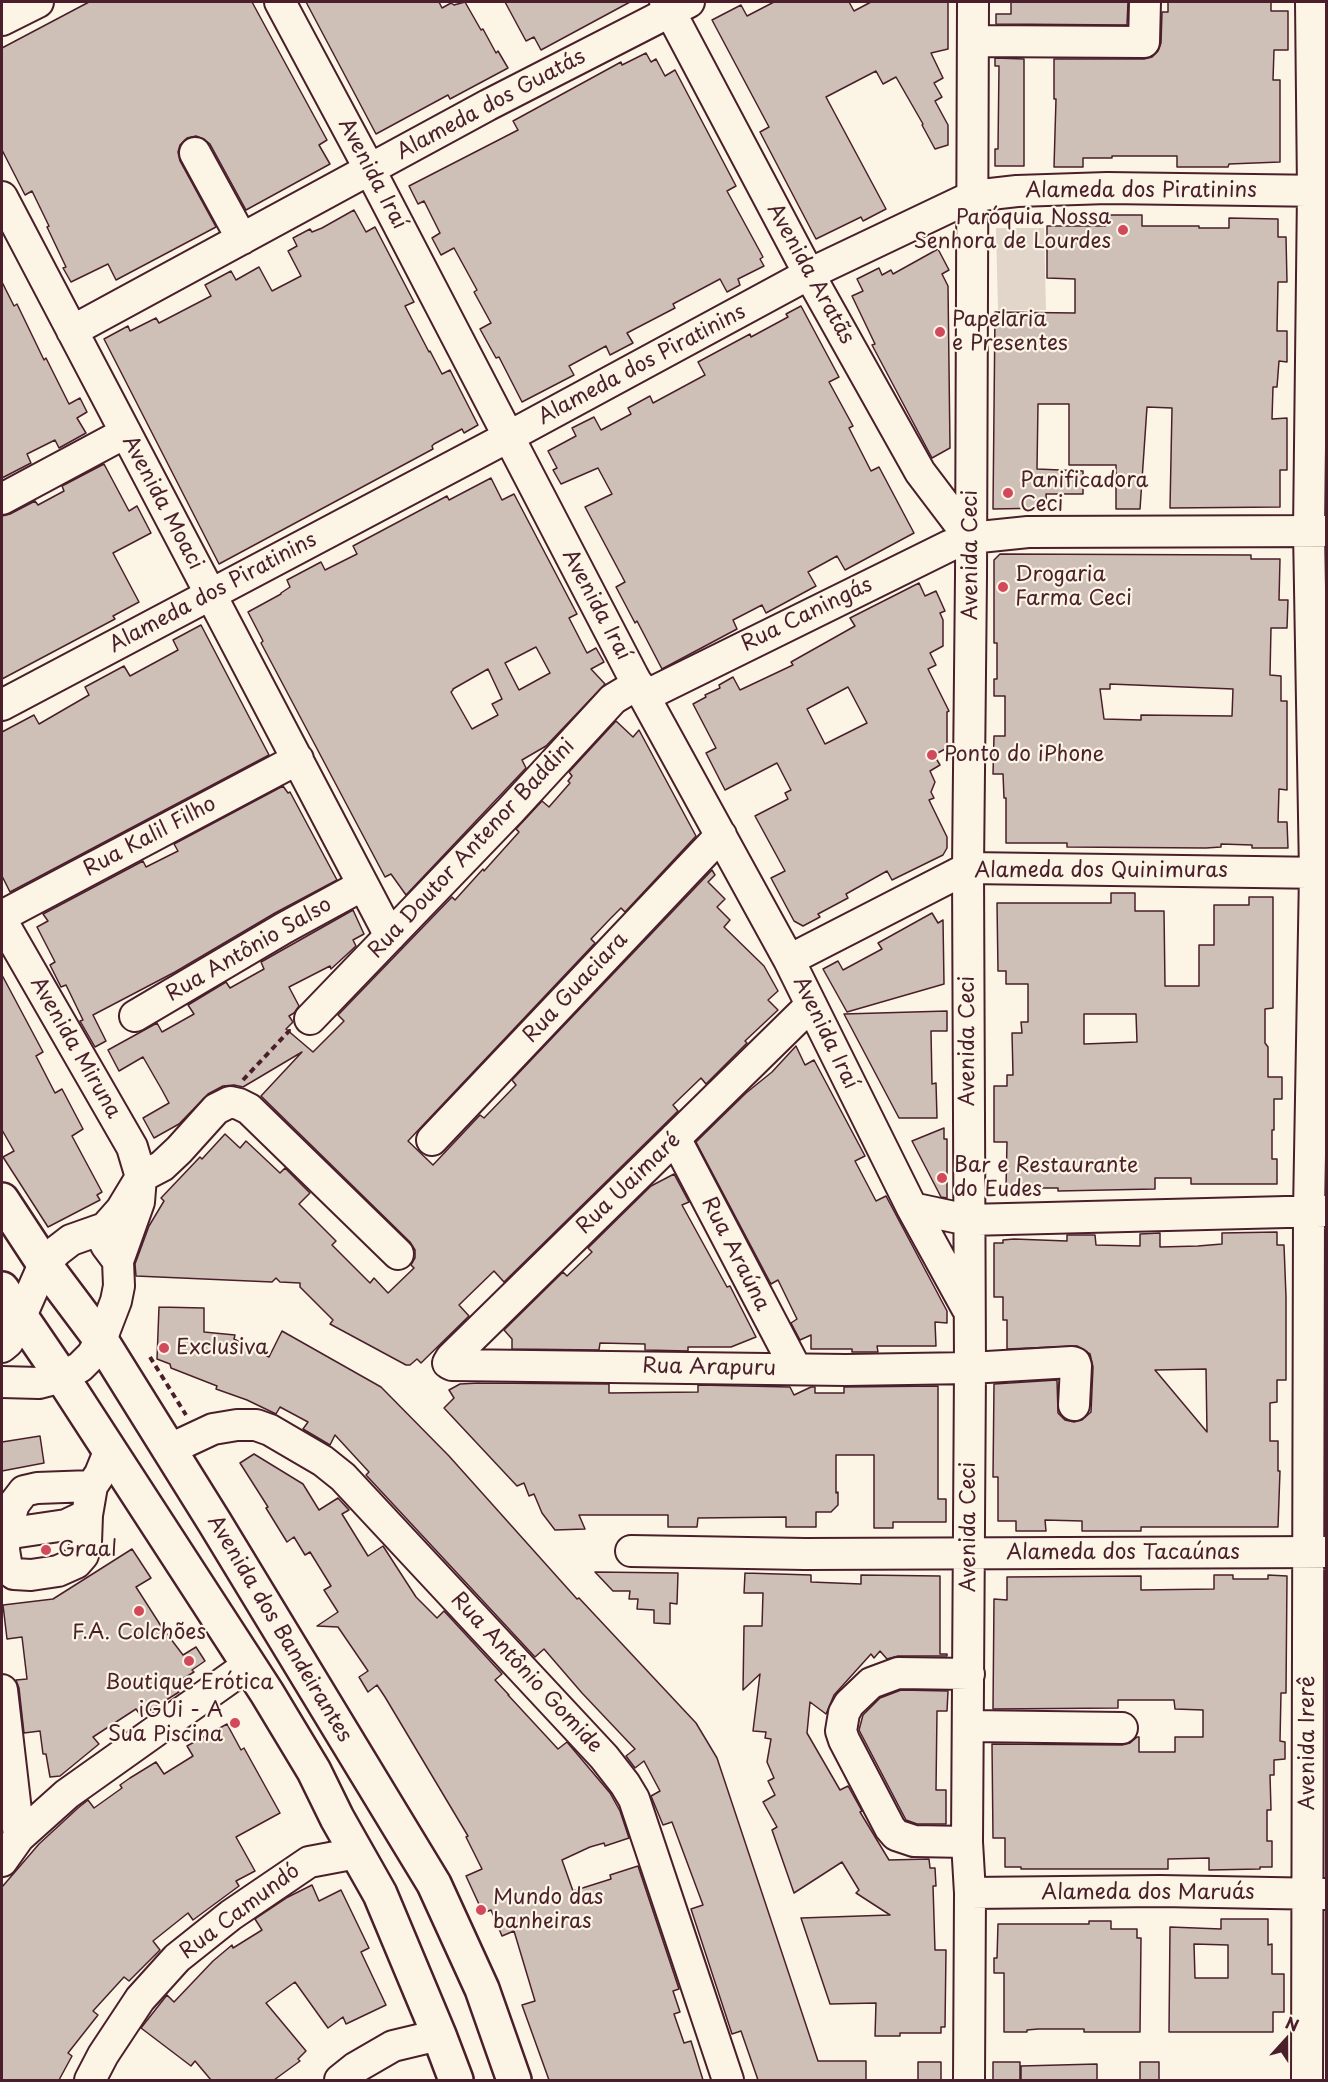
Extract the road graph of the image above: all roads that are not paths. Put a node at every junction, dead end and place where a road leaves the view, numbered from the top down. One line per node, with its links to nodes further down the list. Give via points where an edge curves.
1 (38, 2): 7 (street)
2 (280, 2): 10 (street, Avenida Iraí)
3 (973, 2): 8 (street, Avenida Ceci)
4 (1145, 2): 8 (street, via 1144,42)
5 (1311, 2): 11 (street, Avenida Irerê)
6 (674, 5): 10 (street, Alameda dos Guatás); 15 (street, Avenida Aratãs)
7 (2, 21)
8 (973, 41): 13 (street, Avenida Ceci)
9 (195, 153): 14 (street)
10 (370, 170): 14 (street, Alameda dos Guatás); 18 (street, Avenida Iraí)
11 (1320, 191): 13 (street, Alameda dos Piratinins, via 1107,188); 20 (street, Avenida Irerê)
12 (2, 196): 16 (street, Avenida Moaci)
13 (973, 196): 15 (street, Alameda dos Piratinins); 21 (street, Avenida Ceci)
14 (242, 239): 16 (street, Alameda dos Guatás)
15 (809, 274): 18 (street, Alameda dos Piratinins); 21 (street, Avenida Aratãs, via 920,472)
16 (72, 331): 17 (street, Avenida Moaci)
17 (125, 433): 19 (street); 22 (street, Avenida Moaci)
18 (508, 437): 22 (street, Alameda dos Piratinins); 23 (street, Avenida Iraí)
19 (2, 499)
20 (1318, 531): 21 (street, Rua Caningás, via 1028,532); 28 (street, Avenida Irerê)
21 (970, 537): 23 (street, Rua Caningás); 27 (street, Avenida Ceci)
22 (212, 594): 24 (street, Alameda dos Piratinins); 25 (street, Avenida Moaci)
23 (641, 690): 26 (street, Avenida Iraí); 32 (street, Rua Doutor Antenor Baddini, via 612,699)
24 (2, 705)
25 (298, 759): 29 (street, Avenida Moaci); 30 (street, Rua Kalil Filho)
26 (721, 835): 33 (street, Avenida Iraí); 38 (street, Rua Guaciara)
27 (968, 868): 28 (street, Alameda dos Quinimuras); 33 (street, Alameda dos Quinimuras); 43 (street, Avenida Ceci)
28 (1321, 873): 42 (street, Avenida Irerê)
29 (363, 885): 32 (street, Avenida Moaci); 35 (street, Rua Antônio Salso)
30 (2, 916)
31 (2, 921): 39 (street, Avenida Miruna, via 132,1147)
32 (390, 936): 36 (street, Rua Doutor Antenor Baddini)
33 (789, 960): 34 (street, Avenida Iraí)
34 (811, 1005): 37 (street, Rua Uaimaré); 41 (street, Avenida Iraí)
35 (135, 1016)
36 (310, 1019)
37 (675, 1138): 53 (street, Rua Uaimaré); 55 (street, Rua Araúna)
38 (432, 1140)
39 (141, 1177): 44 (street, via 114,1219); 45 (street, via 162,1166 216,1109 230,1102 239,1104 249,1109); 46 (street, Avenida Miruna, via 139,1202)
40 (2, 1200): 47 (highway, Avenida dos Bandeirantes)
41 (912, 1208): 43 (street); 49 (street, Avenida Iraí)
42 (1318, 1211): 43 (street); 65 (street, Avenida Irerê)
43 (968, 1220): 49 (street, Avenida Ceci)
44 (89, 1235): 46 (street, via 101,1240); 47 (street, via 71,1240)
45 (398, 1254)
46 (118, 1261): 51 (street, Avenida Miruna, via 116,1301)
47 (45, 1264): 50 (street); 51 (highway, Avenida dos Bandeirantes)
48 (2, 1289): 50 (highway, Avenida dos Bandeirantes)
49 (969, 1311): 54 (street, Avenida Ceci)
50 (21, 1316): 52 (street); 56 (highway, Avenida dos Bandeirantes)
51 (101, 1340): 56 (street, Avenida Miruna, via 80,1367); 59 (highway, Avenida dos Bandeirantes)
52 (2, 1347)
53 (448, 1363): 55 (street, Rua Arapuru)
54 (970, 1368): 55 (street, Rua Arapuru); 58 (street, Rua Arapuru, via 1074,1362); 66 (street, Avenida Ceci)
55 (796, 1369)
56 (62, 1377): 57 (street, via 39,1383); 60 (highway, Avenida dos Bandeirantes)
57 (2, 1382)
58 (1074, 1405)
59 (168, 1450): 83 (highway, Avenida dos Bandeirantes, via 434,1884 482,1989); 84 (street, Rua Antônio Gomide, via 213,1429 256,1425 323,1461 343,1477 604,1757 634,1799)
60 (110, 1452): 61 (street); 67 (highway, Avenida dos Bandeirantes)
61 (92, 1486): 62 (street); 63 (street, via 24,1491 14,1504)
62 (87, 1515): 63 (street, via 66,1525); 63 (street, via 83,1554 76,1563 58,1571 14,1574 7,1568)
63 (5, 1534)
64 (631, 1551): 66 (street, Alameda dos Tacaúnas)
65 (1318, 1552): 66 (street, Alameda dos Tacaúnas); 78 (street, Avenida Irerê)
66 (968, 1553): 68 (street, Avenida Ceci)
67 (247, 1665): 72 (highway, Avenida dos Bandeirantes, via 314,1771); 74 (street, via 83,1782)
68 (969, 1674): 70 (street, Avenida Ceci); 73 (street, via 898,1673 871,1683 849,1704 841,1731 896,1835 914,1841)
69 (2, 1690): 74 (street)
70 (969, 1726): 71 (street); 73 (street, Avenida Ceci)
71 (1122, 1728)
72 (337, 1818): 75 (highway, Avenida dos Bandeirantes); 76 (street, Rua Camundó)
73 (968, 1842): 77 (street, Avenida Ceci)
74 (10, 1849)
75 (357, 1853): 76 (street, Rua Camundó); 79 (highway, Avenida dos Bandeirantes, via 380,1894)
76 (309, 1862): 80 (street, Rua Camundó, via 231,1915 177,1958 140,1999)
77 (970, 1893): 78 (street, Alameda dos Maruás); 85 (street, Avenida Ceci)
78 (1317, 1894): 86 (street, Avenida Irerê)
79 (439, 2035): 81 (street, via 393,2046); 82 (highway, Avenida dos Bandeirantes)
80 (90, 2080)
81 (340, 2080)
82 (456, 2080)
83 (514, 2080)
84 (728, 2080)
85 (969, 2080)
86 (1307, 2080)

